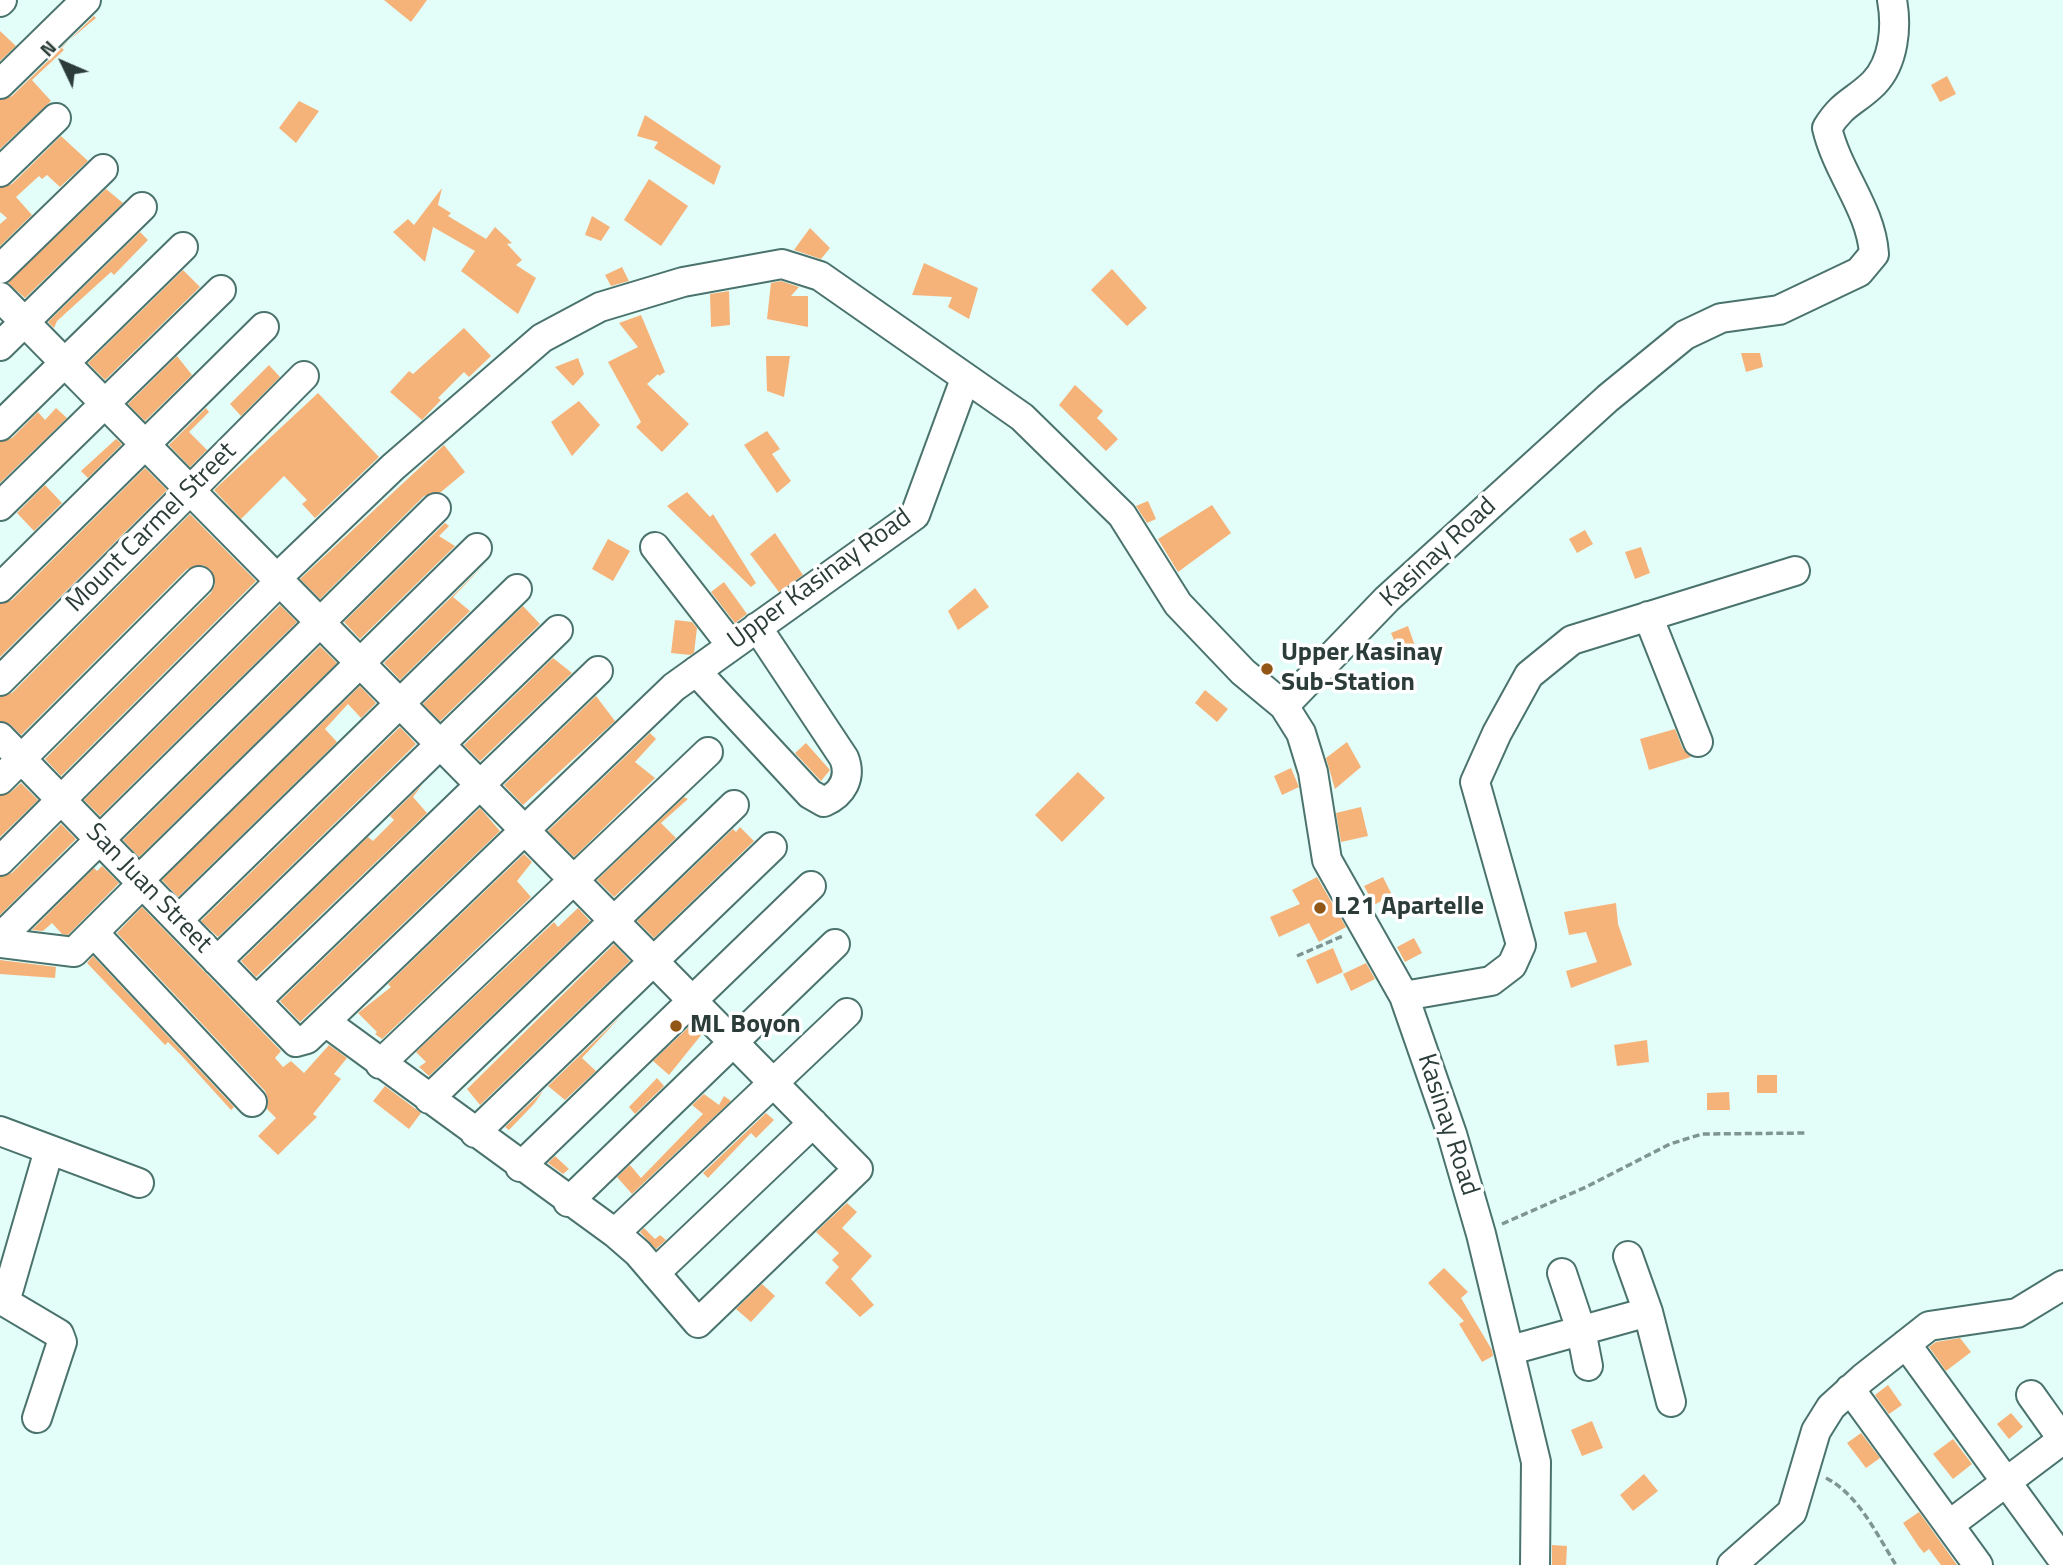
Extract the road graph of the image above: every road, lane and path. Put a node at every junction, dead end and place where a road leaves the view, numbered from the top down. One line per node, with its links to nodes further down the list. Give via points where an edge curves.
1 (86, 0): 3 (street)
2 (1892, 0): 41 (street, Kasinay Road, via 1891,55 1874,82 1839,108 1827,128 1833,156 1873,230 1874,254 1858,272 1779,310 1721,318 1685,335 1608,398 1407,581)
3 (0, 84)
4 (56, 118): 6 (street)
5 (103, 169): 9 (street)
6 (0, 172)
7 (142, 207): 12 (street)
8 (183, 247): 15 (street)
9 (0, 269)
10 (220, 290): 18 (street)
11 (0, 297): 12 (street)
12 (24, 322): 14 (street); 15 (street)
13 (264, 327): 20 (street)
14 (0, 346)
15 (65, 363): 18 (street); 19 (street)
16 (304, 376): 21 (street, Mount Carmel Street)
17 (965, 379): 28 (street, via 820,276 782,264 683,282 600,307 542,338 393,467); 33 (street, Upper Kasinay Road, via 915,515); 41 (street, via 1022,417 1122,515 1178,604 1243,672)
18 (104, 403): 20 (street); 22 (street)
19 (0, 426)
20 (145, 445): 21 (street); 29 (street)
21 (190, 490): 28 (street); 39 (street, Mount Carmel Street)
22 (0, 506)
23 (436, 508): 32 (street)
24 (655, 547): 35 (street)
25 (477, 548): 36 (street)
26 (1795, 571): 31 (street)
27 (199, 581): 46 (street)
28 (278, 581): 32 (street); 49 (street)
29 (0, 587)
30 (517, 589): 40 (street)
31 (1648, 616): 43 (street); 67 (street, via 1572,640 1529,675 1475,782 1521,945 1512,965 1491,981)
32 (319, 623): 36 (street); 52 (street)
33 (757, 627): 35 (street, Upper Kasinay Road); 38 (street, via 845,758 847,776 836,796 824,802 810,794)
34 (558, 630): 44 (street)
35 (731, 645): 38 (street, Upper Kasinay Road)
36 (359, 664): 40 (street); 56 (street)
37 (598, 671): 48 (street)
38 (696, 671): 51 (street, Upper Kasinay Road)
39 (0, 681)
40 (400, 704): 44 (street); 58 (street)
41 (1284, 706): 60 (street, Kasinay Road, via 1301,733 1313,772 1327,860)
42 (0, 737): 46 (street, San Juan Street)
43 (1698, 742)
44 (439, 745): 48 (street); 65 (street)
45 (708, 752): 55 (street)
46 (21, 759): 47 (street); 49 (street, San Juan Street)
47 (0, 780)
48 (480, 785): 51 (street); 68 (street)
49 (61, 800): 52 (street, San Juan Street); 54 (street)
50 (734, 805): 59 (street)
51 (525, 831): 55 (street); 71 (street, Upper Kasinay Road)
52 (100, 840): 56 (street, San Juan Street); 62 (street)
53 (772, 847): 66 (street)
54 (0, 861)
55 (573, 880): 59 (street); 74 (street)
56 (141, 882): 58 (street, San Juan Street); 61 (street)
57 (811, 886): 69 (street)
58 (178, 920): 65 (street, San Juan Street)
59 (614, 921): 66 (street); 76 (street)
60 (1363, 927): 64 (path); 67 (street, Kasinay Road)
61 (94, 933): 62 (street, via 74,952); 77 (street)
62 (0, 941)
63 (835, 944): 73 (street)
64 (1297, 956)
65 (217, 961): 68 (street, San Juan Street)
66 (653, 961): 69 (street); 80 (street)
67 (1404, 996): 87 (street, Kasinay Road)
68 (256, 1001): 72 (street, San Juan Street)
69 (692, 1001): 73 (street); 83 (street)
70 (846, 1013): 75 (street)
71 (327, 1023): 72 (street, Upper Kasinay Road); 74 (street)
72 (296, 1042)
73 (733, 1043): 75 (street); 85 (street)
74 (380, 1063): 76 (street)
75 (774, 1083): 78 (street); 86 (street)
76 (429, 1099): 80 (street)
77 (253, 1102)
78 (813, 1124): 89 (street); 89 (street, via 858,1169 698,1323)
79 (0, 1131): 82 (street)
80 (475, 1133): 83 (street)
81 (1807, 1133): 87 (path, via 1702,1134 1670,1144)
82 (49, 1150): 84 (street); 92 (street)
83 (520, 1167): 85 (street)
84 (139, 1183)
85 (568, 1202): 86 (street)
86 (615, 1233): 89 (street)
87 (1482, 1234): 96 (street, Kasinay Road)
88 (1628, 1256): 93 (street)
89 (655, 1273)
90 (1562, 1273): 94 (street)
91 (2063, 1285): 95 (street, via 2017,1313 1929,1326)
92 (3, 1301): 101 (street, via 60,1334 62,1342)
93 (1648, 1312): 94 (street); 100 (street)
94 (1581, 1330): 96 (street); 97 (street)
95 (1906, 1344): 98 (street); 104 (street)
96 (1511, 1350): 107 (street, Kasinay Road, via 1535,1462)
97 (1587, 1366)
98 (1850, 1389): 103 (street, via 1816,1431); 105 (street)
99 (2031, 1395): 102 (street)
100 (1671, 1402)
101 (37, 1418)
102 (2063, 1440): 104 (street)
103 (1803, 1468): 108 (street, via 1792,1512); 109 (path, via 1840,1485)
104 (2006, 1483): 105 (street); 106 (street)
105 (1949, 1525): 110 (street)
106 (2063, 1560)
107 (1535, 1565)
108 (1732, 1565)
109 (1896, 1565)
110 (1978, 1565)

